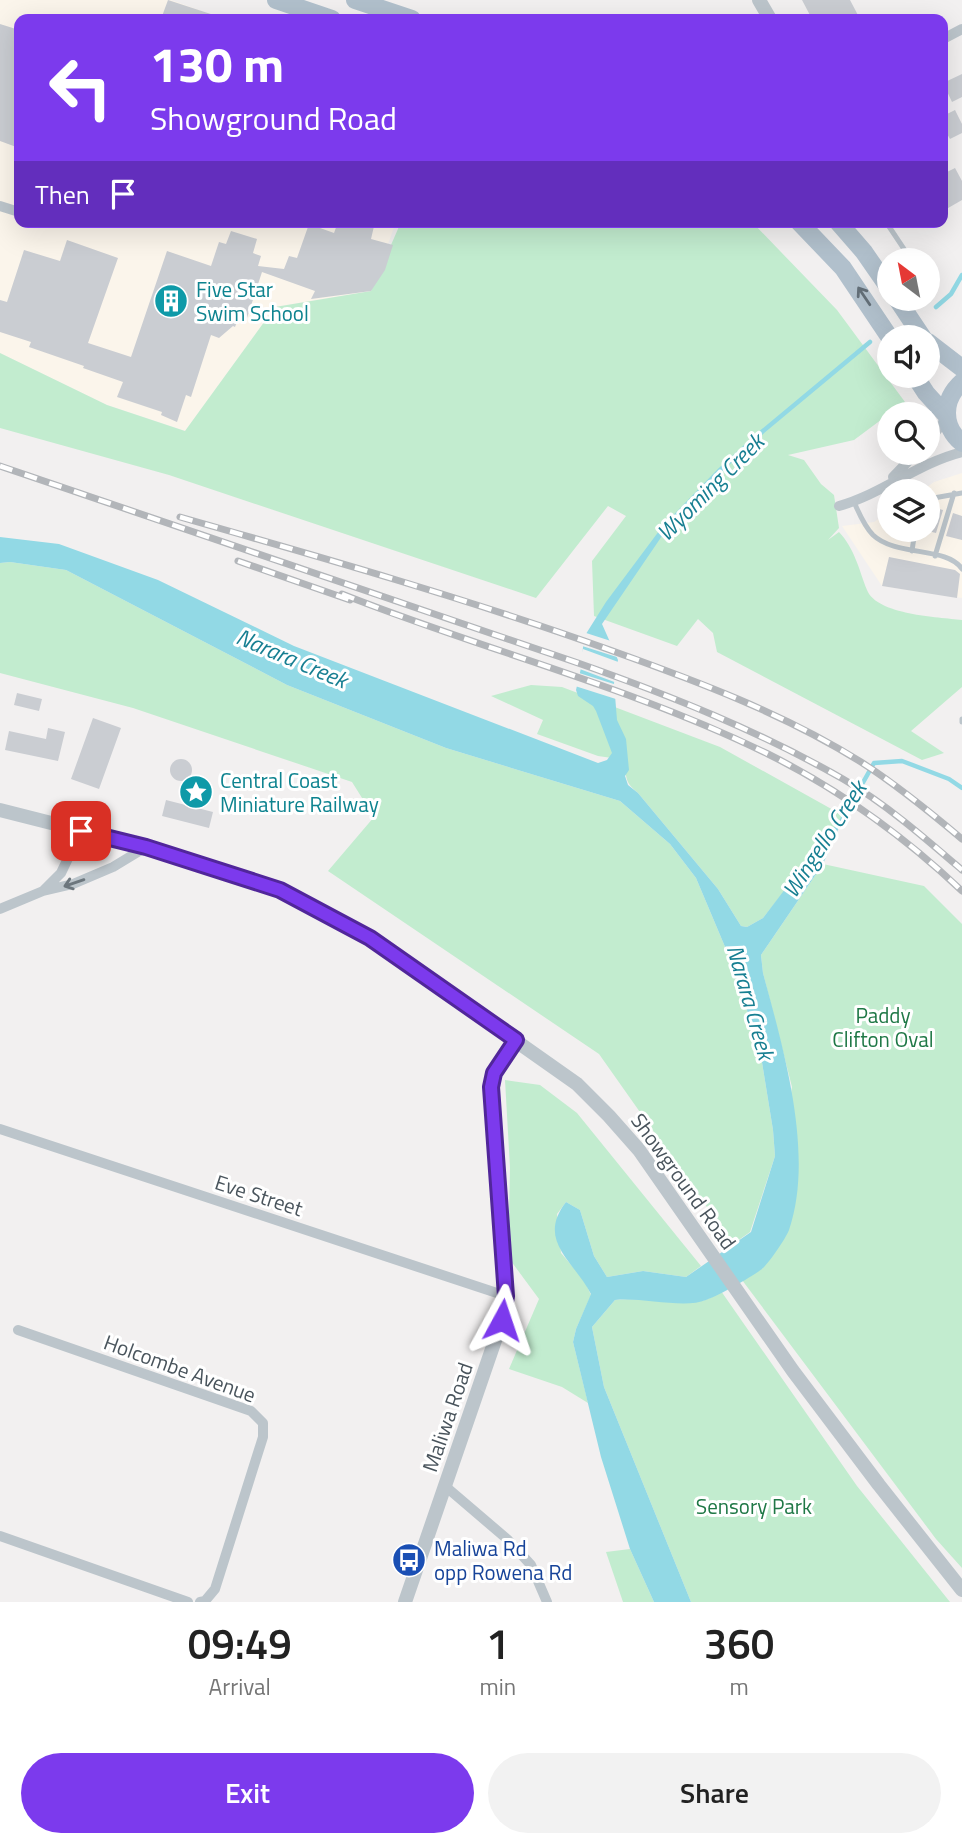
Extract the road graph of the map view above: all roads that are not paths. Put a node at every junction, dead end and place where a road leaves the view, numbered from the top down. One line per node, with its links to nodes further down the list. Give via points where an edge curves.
1 (276, 0): 3 (main road)
2 (355, 0): 4 (main road)
3 (317, 14)
4 (397, 14)
5 (805, 228): 10 (main road)
6 (819, 228): 10 (main road)
7 (843, 228): 11 (main road)
8 (890, 228): 9 (lane)
9 (903, 248)
10 (834, 257): 12 (main road, one-way to 10)
11 (877, 270)
12 (882, 325)
13 (940, 351): 14 (main road)
14 (962, 368)
15 (962, 383): 17 (main road, via 951,395)
16 (923, 388): 17 (main road)
17 (947, 417): 18 (street); 19 (main road)
18 (940, 426)
19 (962, 443)
20 (962, 452): 23 (street)
21 (904, 465): 22 (street)
22 (890, 479)
23 (899, 479)
24 (877, 490): 28 (street)
25 (962, 493): 26 (lane)
26 (954, 494): 27 (lane); 32 (lane)
27 (940, 497)
28 (854, 502): 29 (street); 31 (lane, via 874,536)
29 (839, 506)
30 (913, 542): 31 (lane)
31 (912, 551): 32 (lane)
32 (935, 556): 33 (lane, via 949,558)
33 (962, 569)
34 (0, 810): 35 (street, Showground Road)
35 (81, 831): 36 (street, Showground Road); 37 (street, via 61,873)
36 (146, 847): 37 (street, one-way to 37, via 113,867); 39 (street, Showground Road, via 280,890 370,938)
37 (43, 891): 38 (street)
38 (0, 909)
39 (516, 1040): 41 (street, Maliwa Road, via 494,1073 491,1087); 45 (street, Showground Road, via 577,1084 639,1150 793,1371)
40 (0, 1129): 41 (street, Eve Street)
41 (506, 1296): 43 (street, Maliwa Road, via 502,1320)
42 (18, 1330): 47 (street, Holcombe Avenue, via 251,1411 263,1423 215,1589)
43 (445, 1486): 48 (street, Maliwa Road); 49 (street, via 531,1565)
44 (0, 1536): 46 (street)
45 (962, 1590)
46 (188, 1602)
47 (200, 1602)
48 (405, 1602)
49 (547, 1602)

